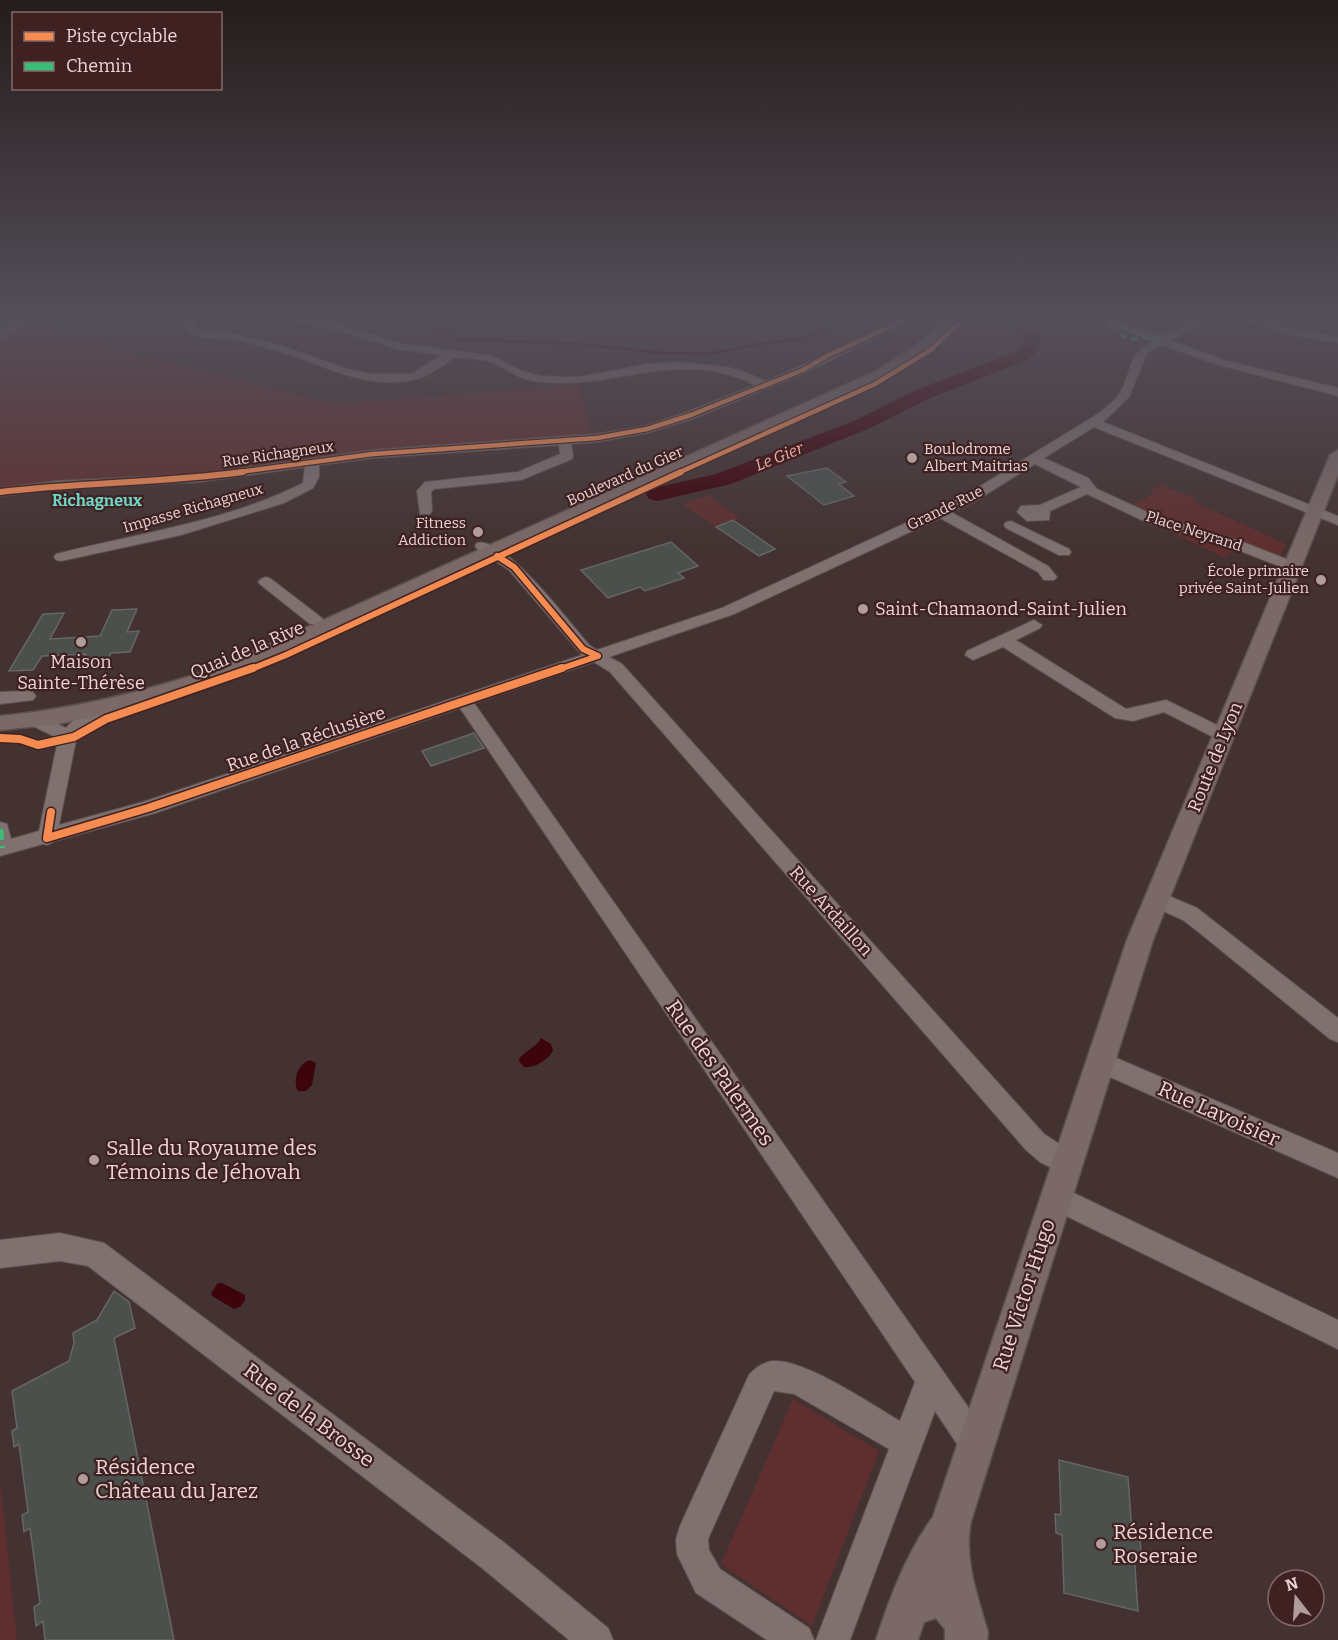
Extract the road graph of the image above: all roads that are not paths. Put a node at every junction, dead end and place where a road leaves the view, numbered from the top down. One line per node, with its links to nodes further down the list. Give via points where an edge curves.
1 (740, 395): 6 (street, Rue Richagneux, via 679,420 622,434)
2 (824, 395): 16 (main road, Boulevard du Gier)
3 (835, 395): 16 (main road, Boulevard du Gier)
4 (1124, 395): 5 (street, Grande Rue, via 1118,404)
5 (1093, 422): 8 (street, Grande Rue); 13 (street)
6 (564, 440): 9 (street, Rue Richagneux, via 373,454); 12 (street, via 567,456 525,475 430,485 424,491)
7 (1338, 455): 13 (main road, Route de Lyon)
8 (1034, 459): 10 (street, Place Neyrand); 14 (street, Grande Rue, via 974,496)
9 (312, 463): 11 (street, Rue Richagneux, via 200,478); 18 (street, Impasse Richagneux, via 308,484 279,500 176,532)
10 (1090, 488): 17 (street, via 1011,525); 19 (street, Place Neyrand, via 1165,525 1239,545)
11 (0, 492)
12 (425, 511)
13 (1316, 511): 15 (street); 19 (main road, Route de Lyon)
14 (939, 512): 20 (street, via 1043,569); 24 (street, Grande Rue, via 728,611)
15 (1338, 521)
16 (486, 549): 22 (main road, Quai de la Rive); 26 (street, Rue Ardaillon, via 514,567 583,649); 31 (main road, Quai de la Rive, via 226,672)
17 (1064, 552)
18 (61, 556)
19 (1294, 567): 35 (main road, Route de Lyon)
20 (1049, 577)
21 (266, 582): 22 (street)
22 (316, 621): 32 (main road, Quai de la Rive, via 216,665 159,684 94,699)
23 (1034, 625): 25 (street)
24 (671, 631): 26 (street, Rue de la Réclusière)
25 (1004, 640): 27 (street); 35 (street, via 1121,714 1136,716 1166,706)
26 (598, 656): 30 (street, Rue de la Réclusière); 42 (street, Rue Ardaillon, via 616,668 1035,1142)
27 (973, 656)
28 (27, 696): 29 (street)
29 (0, 698)
30 (464, 701): 37 (street, Rue de la Réclusière, via 148,808); 47 (street, Rue des Palermes)
31 (105, 709): 33 (main road, Quai de la Rive); 36 (street, via 80,723)
32 (0, 712)
33 (36, 720): 34 (main road, Quai de la Rive); 36 (street, via 57,729)
34 (0, 723)
35 (1225, 735): 39 (main road, Route de Lyon)
36 (67, 739): 37 (street)
37 (47, 838): 38 (street, Rue de la Réclusière)
38 (1, 842)
39 (1157, 899): 40 (street, via 1190,914); 41 (main road, Route de Lyon)
40 (1338, 1032)
41 (1100, 1062): 42 (main road, Rue Victor Hugo); 43 (street, Rue Lavoisier)
42 (1066, 1162): 44 (main road, Rue Victor Hugo)
43 (1338, 1166)
44 (1055, 1197): 46 (street); 49 (main road, Rue Victor Hugo)
45 (0, 1254): 53 (street, Rue de la Brosse, via 60,1247 94,1253 494,1556)
46 (1338, 1335)
47 (931, 1380): 48 (street); 49 (street, Rue des Palermes)
48 (907, 1442): 54 (street, via 798,1380 772,1376 760,1386 696,1526 693,1554 708,1581); 55 (street)
49 (976, 1445): 50 (main road, Rue Victor Hugo)
50 (948, 1529): 51 (main road, Rue Victor Hugo, via 926,1564); 52 (main road, Rue Victor Hugo, via 952,1576)
51 (902, 1625): 52 (main road, via 924,1598 933,1596 958,1610)
52 (967, 1634)
53 (596, 1640)
54 (797, 1640)
55 (833, 1640)

